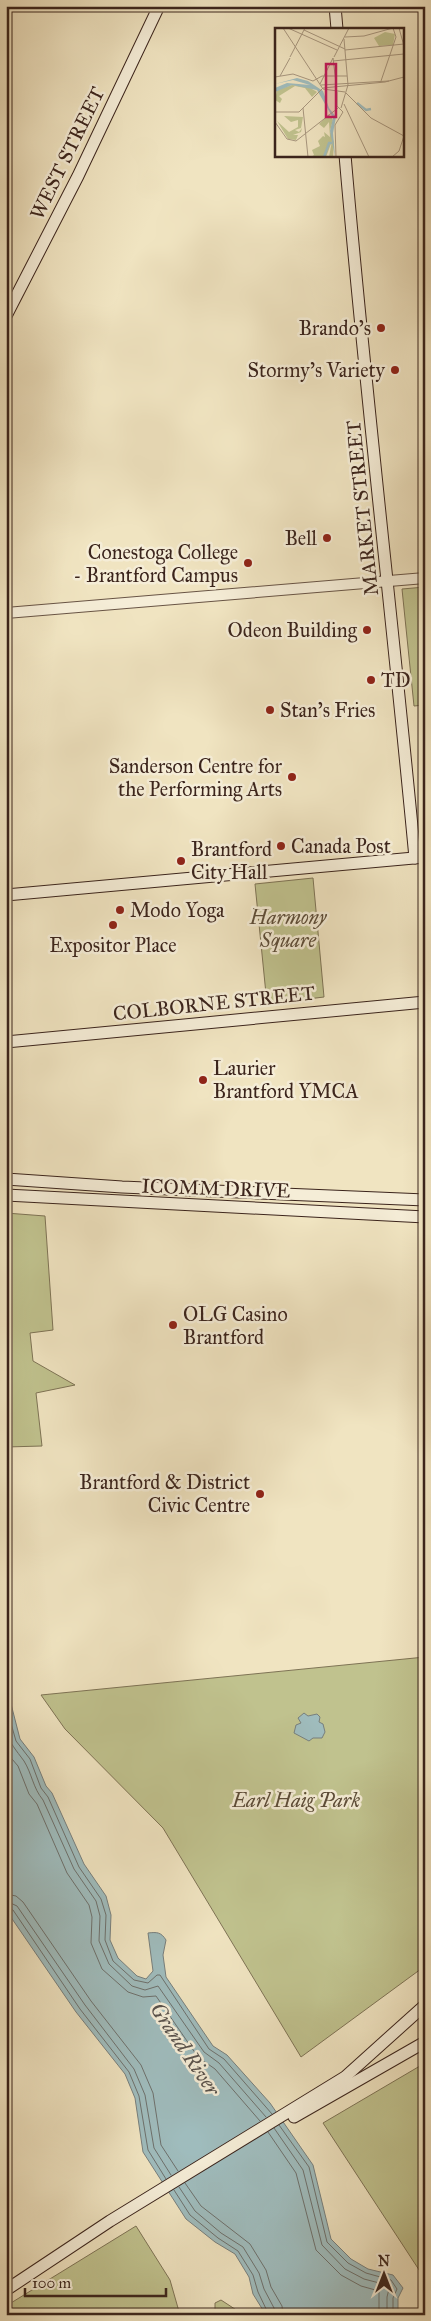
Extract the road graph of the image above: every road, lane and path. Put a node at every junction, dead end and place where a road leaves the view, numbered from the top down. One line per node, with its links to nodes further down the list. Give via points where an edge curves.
1 (159, 6): 5 (main road, WEST STREET, via 78,176)
2 (335, 6): 3 (main road)
3 (337, 28)
4 (345, 156): 7 (main road, MARKET STREET)
5 (6, 316)
6 (425, 578): 7 (street)
7 (388, 581): 8 (street); 9 (main road, MARKET STREET)
8 (6, 613)
9 (420, 858): 10 (main road)
10 (6, 895)
11 (425, 1002): 12 (main road, COLBORNE STREET)
12 (6, 1042)
13 (6, 1179): 15 (main road, ICOMM DRIVE)
14 (6, 1195): 16 (main road, ICOMM DRIVE)
15 (425, 1200)
16 (425, 1217)
17 (425, 2005): 19 (main road)
18 (425, 2042): 19 (main road)
19 (348, 2081): 20 (main road, via 280,2126 252,2136 110,2221)
20 (6, 2290)

